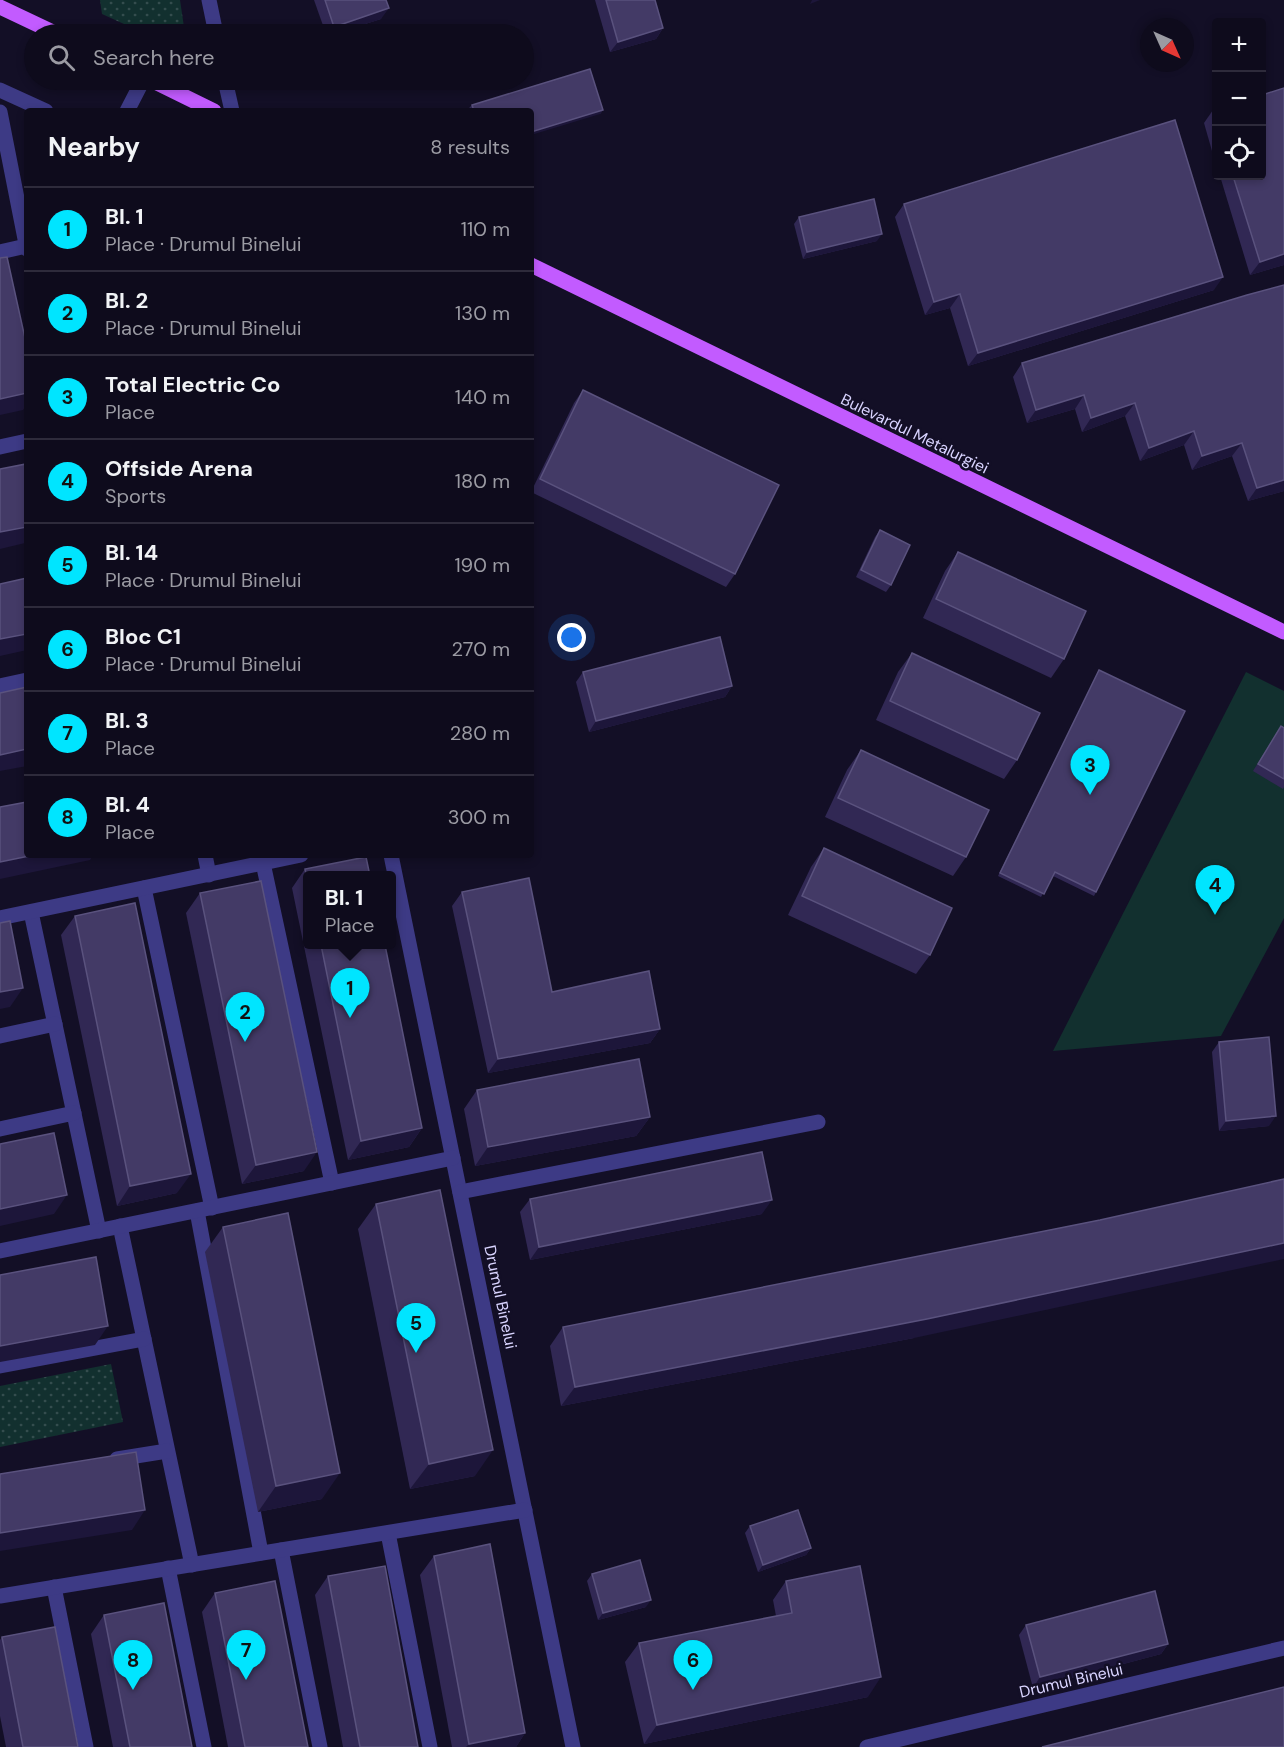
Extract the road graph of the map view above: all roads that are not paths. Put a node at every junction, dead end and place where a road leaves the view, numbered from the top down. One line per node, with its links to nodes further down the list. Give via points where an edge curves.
1 (209, 0): 4 (street)
2 (0, 7): 3 (main road)
3 (36, 24)
4 (214, 24)
5 (0, 90): 9 (street)
6 (138, 90): 10 (street)
7 (171, 90): 11 (main road)
8 (227, 90): 12 (street)
9 (39, 108)
10 (129, 108)
11 (208, 108)
12 (231, 108)
13 (0, 112): 14 (street)
14 (24, 233)
15 (24, 248): 16 (street)
16 (0, 252)
17 (534, 266): 20 (main road, Bulevardul Metalurgiei)
18 (24, 442): 19 (street)
19 (0, 447)
20 (1284, 632)
21 (24, 681): 22 (street)
22 (0, 686)
23 (206, 858): 26 (street)
24 (287, 858): 25 (street)
25 (263, 863): 26 (street); 37 (street)
26 (209, 874): 28 (street)
27 (396, 879): 36 (street, Drumul Binelui)
28 (144, 888): 29 (street); 39 (street)
29 (31, 912): 30 (street); 31 (street)
30 (0, 918)
31 (55, 1024): 32 (street); 33 (street)
32 (0, 1036)
33 (74, 1113): 35 (street); 41 (street)
34 (818, 1122): 38 (street)
35 (0, 1129)
36 (453, 1158): 37 (street); 38 (street, Drumul Binelui)
37 (332, 1183): 39 (street)
38 (460, 1192): 47 (street, Drumul Binelui)
39 (204, 1209): 40 (street); 50 (street)
40 (120, 1226): 41 (street); 43 (street)
41 (99, 1231): 42 (street)
42 (0, 1251)
43 (144, 1339): 44 (street); 45 (street)
44 (0, 1366)
45 (167, 1451): 46 (street); 51 (street)
46 (100, 1461)
47 (525, 1510): 48 (street); 60 (street, Drumul Binelui)
48 (388, 1533): 49 (street); 59 (street)
49 (280, 1550): 50 (street); 58 (street)
50 (261, 1553): 51 (street)
51 (192, 1564): 52 (street)
52 (168, 1569): 53 (street); 57 (street)
53 (54, 1587): 54 (street); 56 (street)
54 (0, 1596)
55 (1284, 1648): 61 (street, Drumul Binelui)
56 (86, 1747)
57 (204, 1747)
58 (320, 1747)
59 (430, 1747)
60 (573, 1747)
61 (867, 1747)

